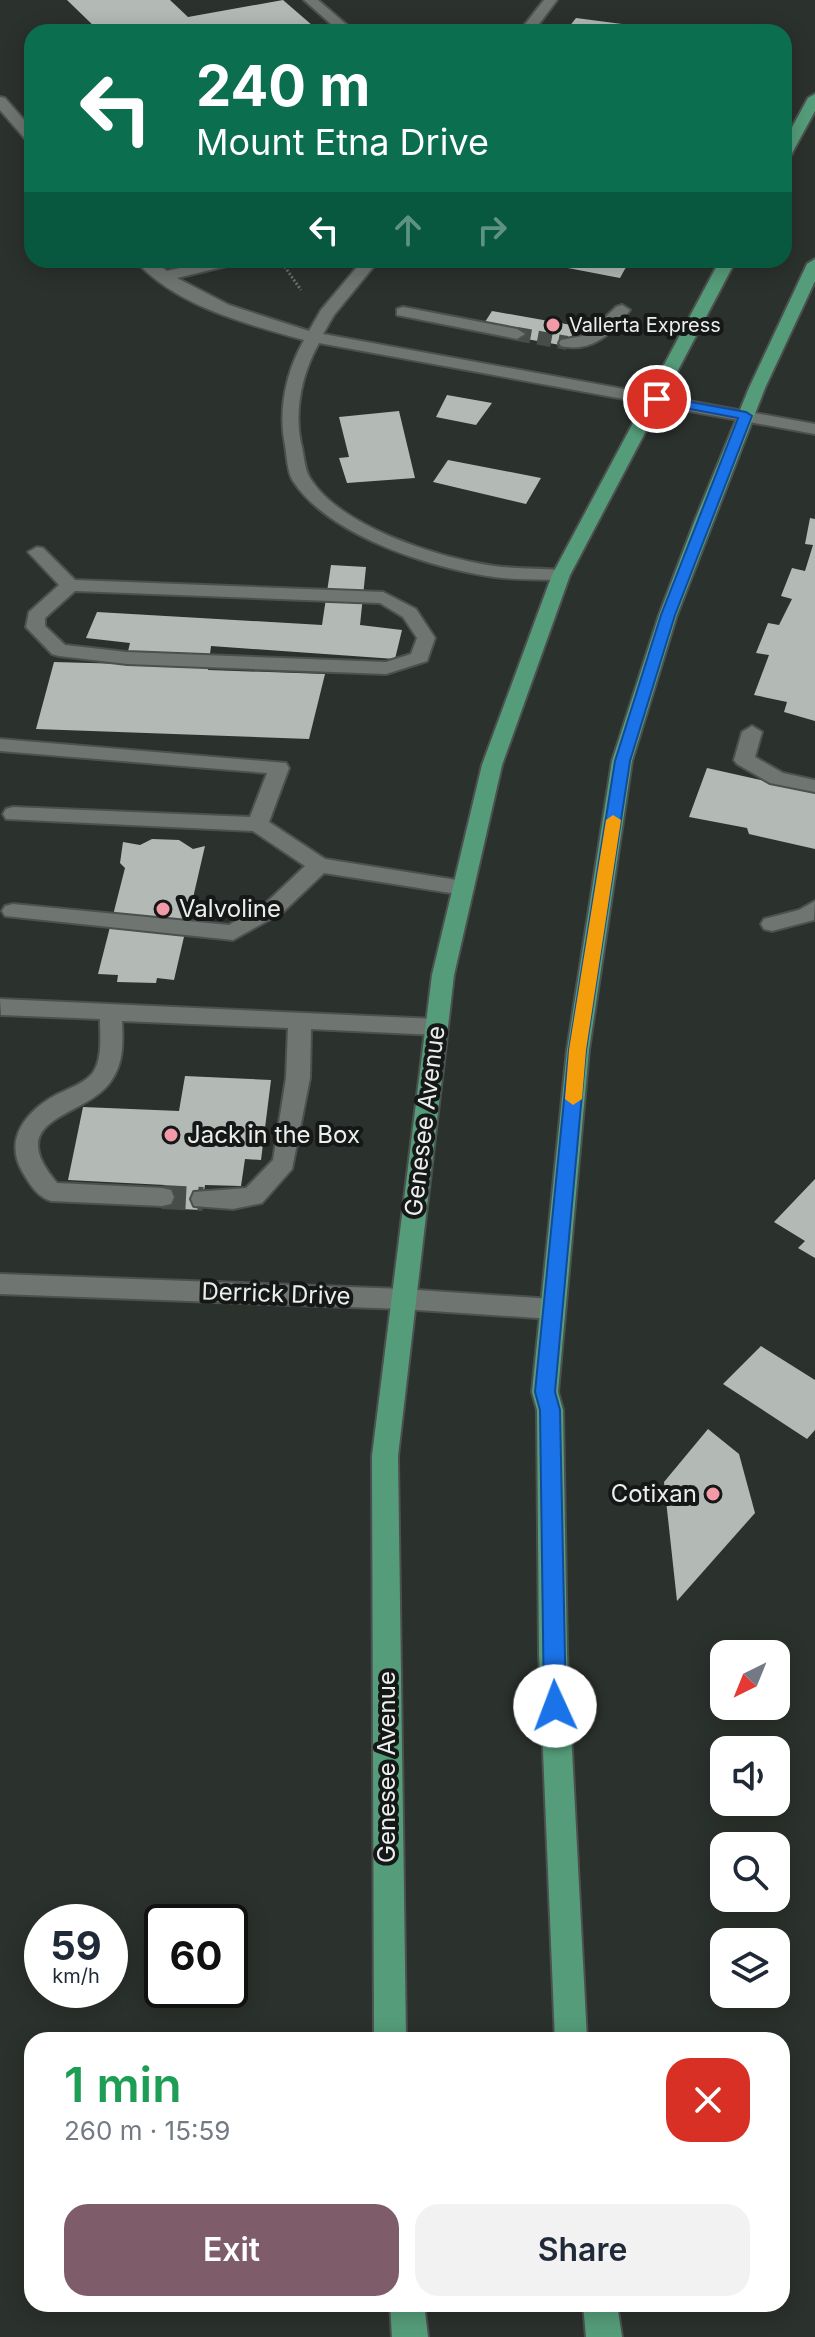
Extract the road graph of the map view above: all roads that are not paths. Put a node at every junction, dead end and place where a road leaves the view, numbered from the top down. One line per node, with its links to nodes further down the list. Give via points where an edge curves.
1 (310, 0): 3 (street)
2 (551, 0): 4 (street)
3 (338, 24)
4 (532, 24)
5 (815, 98): 10 (main road)
6 (0, 101): 8 (street)
7 (24, 115): 8 (street)
8 (14, 117): 9 (street)
9 (24, 129)
10 (792, 132)
11 (815, 264): 23 (main road)
12 (152, 268): 16 (street)
13 (200, 268): 16 (street)
14 (364, 268): 20 (street)
15 (724, 268): 22 (main road, Genesee Avenue)
16 (162, 277): 20 (street, via 233,315)
17 (622, 310): 21 (street, via 601,336)
18 (403, 312): 19 (street)
19 (517, 334)
20 (313, 337): 22 (street); 26 (street, via 301,360 288,419 300,478 331,512 404,547 493,571)
21 (567, 343)
22 (657, 399): 23 (street); 26 (main road, Genesee Avenue)
23 (746, 416): 24 (street); 46 (main road, via 668,615 622,761 578,1050)
24 (815, 429)
25 (37, 552): 27 (street)
26 (561, 575): 34 (main road, Genesee Avenue, via 492,765)
27 (70, 585): 27 (street, via 383,598 416,617 426,638 420,657 386,668 127,658 59,650 35,627 36,616)
28 (752, 732): 30 (street, via 744,760 777,778)
29 (0, 745): 32 (street, via 279,768)
30 (815, 786)
31 (13, 814): 32 (street)
32 (258, 824): 33 (street)
33 (319, 865): 34 (street); 36 (street, via 275,907 233,933)
34 (463, 888): 41 (main road, Genesee Avenue)
35 (815, 908): 37 (street)
36 (13, 911)
37 (772, 924)
38 (1, 1007): 39 (street)
39 (111, 1012): 40 (street); 42 (street, via 110,1056 99,1082 33,1124 24,1141 26,1156 51,1192)
40 (300, 1021): 41 (street); 43 (street, via 298,1078 284,1163 253,1196)
41 (436, 1027): 45 (main road, Genesee Avenue)
42 (162, 1197)
43 (203, 1199)
44 (0, 1284): 45 (street, Derrick Drive)
45 (403, 1299): 46 (street, Derrick Drive); 47 (main road, Genesee Avenue, via 385,1456)
46 (552, 1309): 48 (main road, via 545,1392 550,1410 553,1654)
47 (390, 2032)
48 (571, 2032)
49 (408, 2312): 51 (main road)
50 (601, 2312): 52 (main road)
51 (410, 2337)
52 (604, 2337)

